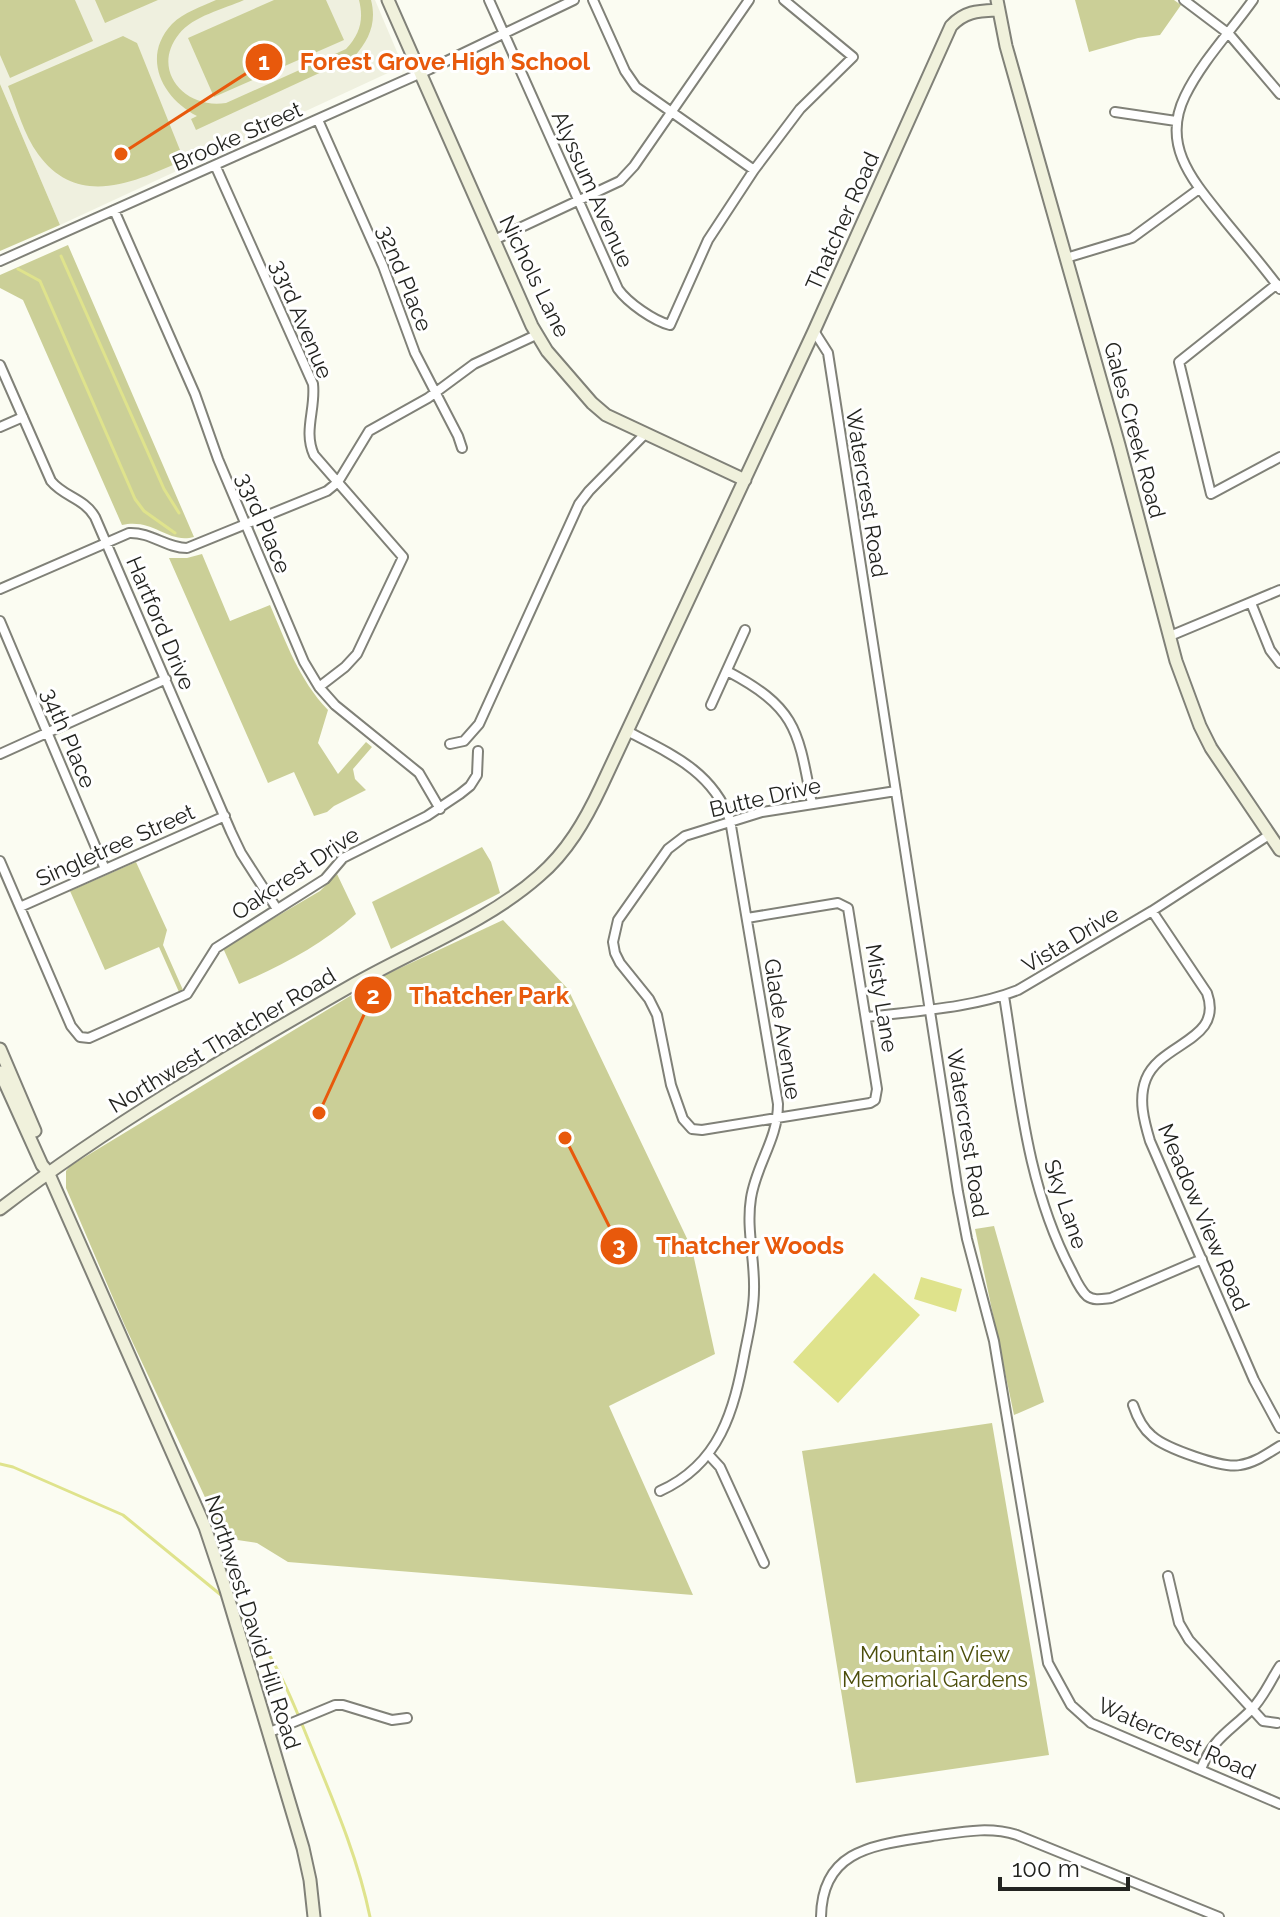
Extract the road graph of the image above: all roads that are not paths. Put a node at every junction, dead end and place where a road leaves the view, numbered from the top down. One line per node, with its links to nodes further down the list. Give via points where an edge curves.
1 (388, 0): 12 (street, Nichols Lane)
2 (489, 0): 10 (street, Alyssum Avenue)
3 (574, 0): 10 (street, Brooke Street)
4 (593, 0): 14 (street, via 630,80)
5 (749, 0): 14 (street)
6 (784, 0): 19 (street, via 853,57 800,109)
7 (1184, 0): 11 (street)
8 (1253, 0): 11 (street)
9 (998, 5): 24 (street, Gales Creek Road); 27 (street, Thatcher Road, via 960,16 951,26)
10 (504, 33): 12 (street, Brooke Street); 21 (street, Alyssum Avenue)
11 (1229, 34): 13 (street); 17 (street, via 1190,86)
12 (420, 74): 16 (street, Brooke Street); 23 (street, Nichols Lane)
13 (1280, 94)
14 (671, 112): 19 (street); 21 (street, via 628,174)
15 (1115, 112): 17 (street)
16 (318, 120): 18 (street, Brooke Street); 30 (street, 32nd Place)
17 (1176, 121): 20 (street, via 1178,147)
18 (215, 165): 22 (street, Brooke Street); 37 (street, 33rd Avenue, via 313,384 309,423 314,455)
19 (754, 170): 21 (street, Alyssum Avenue, via 708,240 670,325 621,294)
20 (1199, 189): 24 (street, via 1132,238); 26 (street)
21 (580, 202): 23 (street)
22 (114, 210): 25 (street, Brooke Street); 38 (street, 33rd Place)
23 (494, 240): 28 (street, Nichols Lane)
24 (1066, 258): 45 (street, Gales Creek Road)
25 (0, 261)
26 (1278, 287): 35 (street, via 1179,362 1211,494)
27 (814, 331): 36 (street, Thatcher Road); 56 (street, Watercrest Road, via 828,353)
28 (536, 335): 30 (street, via 474,364); 33 (street, Nichols Lane, via 599,409)
29 (0, 365): 31 (street, Hartford Drive)
30 (435, 393): 34 (street, 32nd Place); 37 (street, via 369,431)
31 (23, 417): 32 (street); 39 (street, Hartford Drive, via 51,481 86,504)
32 (0, 427)
33 (645, 434): 36 (street, Nichols Lane); 53 (street, via 579,504 479,724 464,741)
34 (462, 448)
35 (1280, 457)
36 (745, 480): 51 (street, Northwest Thatcher Road)
37 (338, 482): 38 (street); 49 (street, 33rd Avenue, via 403,557 357,654)
38 (246, 525): 39 (street, via 187,548 137,533); 49 (street, 33rd Place)
39 (106, 542): 40 (street); 48 (street, Hartford Drive)
40 (0, 589)
41 (1280, 590): 42 (street)
42 (1251, 603): 45 (street); 46 (street)
43 (0, 621): 52 (street, 34th Place)
44 (745, 630): 47 (street)
45 (1170, 636): 61 (street, Gales Creek Road, via 1211,748)
46 (1280, 663)
47 (727, 671): 50 (street); 57 (street, via 757,686 784,710 802,746)
48 (166, 679): 52 (street); 59 (street, Hartford Drive)
49 (319, 687): 58 (street, 33rd Place, via 419,773)
50 (711, 705)
51 (627, 731): 60 (street, Glade Avenue, via 700,773); 75 (street, Northwest Thatcher Road, via 575,835 526,887 271,1033)
52 (47, 732): 55 (street); 64 (street, 34th Place)
53 (450, 744)
54 (478, 751): 58 (street, Oakcrest Drive, via 477,775 470,786)
55 (0, 754)
56 (896, 791): 57 (street, Butte Drive); 70 (street, Watercrest Road)
57 (812, 804): 60 (street, Butte Drive)
58 (440, 809): 66 (street, Oakcrest Drive, via 343,858 325,879)
59 (225, 816): 64 (street, Singletree Street); 66 (street, Hartford Drive, via 241,853)
60 (730, 820): 68 (street, Glade Avenue); 74 (street, Butte Drive, via 685,836 668,849 618,920 613,942 620,963 657,1015 671,1085 687,1125 702,1130)
61 (1269, 835): 62 (street, Gales Creek Road); 67 (street, Vista Drive)
62 (1280, 850)
63 (0, 861): 65 (street)
64 (105, 869): 65 (street, Singletree Street)
65 (20, 907): 66 (street, Oakcrest Drive, via 80,1037 92,1037 187,994 213,951)
66 (277, 909)
67 (1152, 911): 69 (street, Vista Drive); 77 (street, Meadow View Road, via 1212,1006 1203,1029 1151,1070 1143,1096 1150,1141)
68 (747, 918): 71 (street, Misty Lane, via 845,905); 74 (street, Glade Avenue)
69 (1004, 996): 70 (street, Vista Drive); 77 (street, Sky Lane, via 1040,1193 1086,1295 1111,1298)
70 (930, 1009): 71 (street, Vista Drive); 90 (street, Watercrest Road, via 964,1227 994,1341 1048,1663 1071,1705 1091,1723)
71 (867, 1017): 74 (street, Misty Lane, via 875,1100)
72 (0, 1049): 75 (street, Northwest David Hill Road)
73 (0, 1072): 75 (street, Northwest David Hill Road)
74 (778, 1118): 81 (street, Glade Avenue, via 751,1199 754,1293 736,1398)
75 (48, 1172): 76 (street, Northwest Thatcher Road); 89 (street, Northwest David Hill Road, via 205,1527)
76 (0, 1209)
77 (1202, 1259): 79 (street, Meadow View Road)
78 (1133, 1405): 80 (street, via 1141,1425 1157,1441 1221,1465 1251,1463)
79 (1280, 1428)
80 (1280, 1446)
81 (708, 1454): 82 (street, Glade Avenue, via 684,1479); 83 (street, via 720,1467)
82 (660, 1491)
83 (764, 1563)
84 (1168, 1576): 86 (street, via 1179,1623 1189,1640)
85 (1280, 1666): 86 (street)
86 (1251, 1710): 88 (street, via 1263,1721); 90 (street, via 1208,1750)
87 (407, 1718): 89 (street, via 392,1720 335,1705)
88 (1277, 1723)
89 (270, 1732): 92 (street, Northwest David Hill Road, via 303,1848)
90 (1201, 1769): 91 (street, Watercrest Road)
91 (1280, 1804)
92 (314, 1917)
93 (821, 1917): 94 (street, via 830,1878 857,1852 875,1845 996,1830)
94 (1219, 1917)

